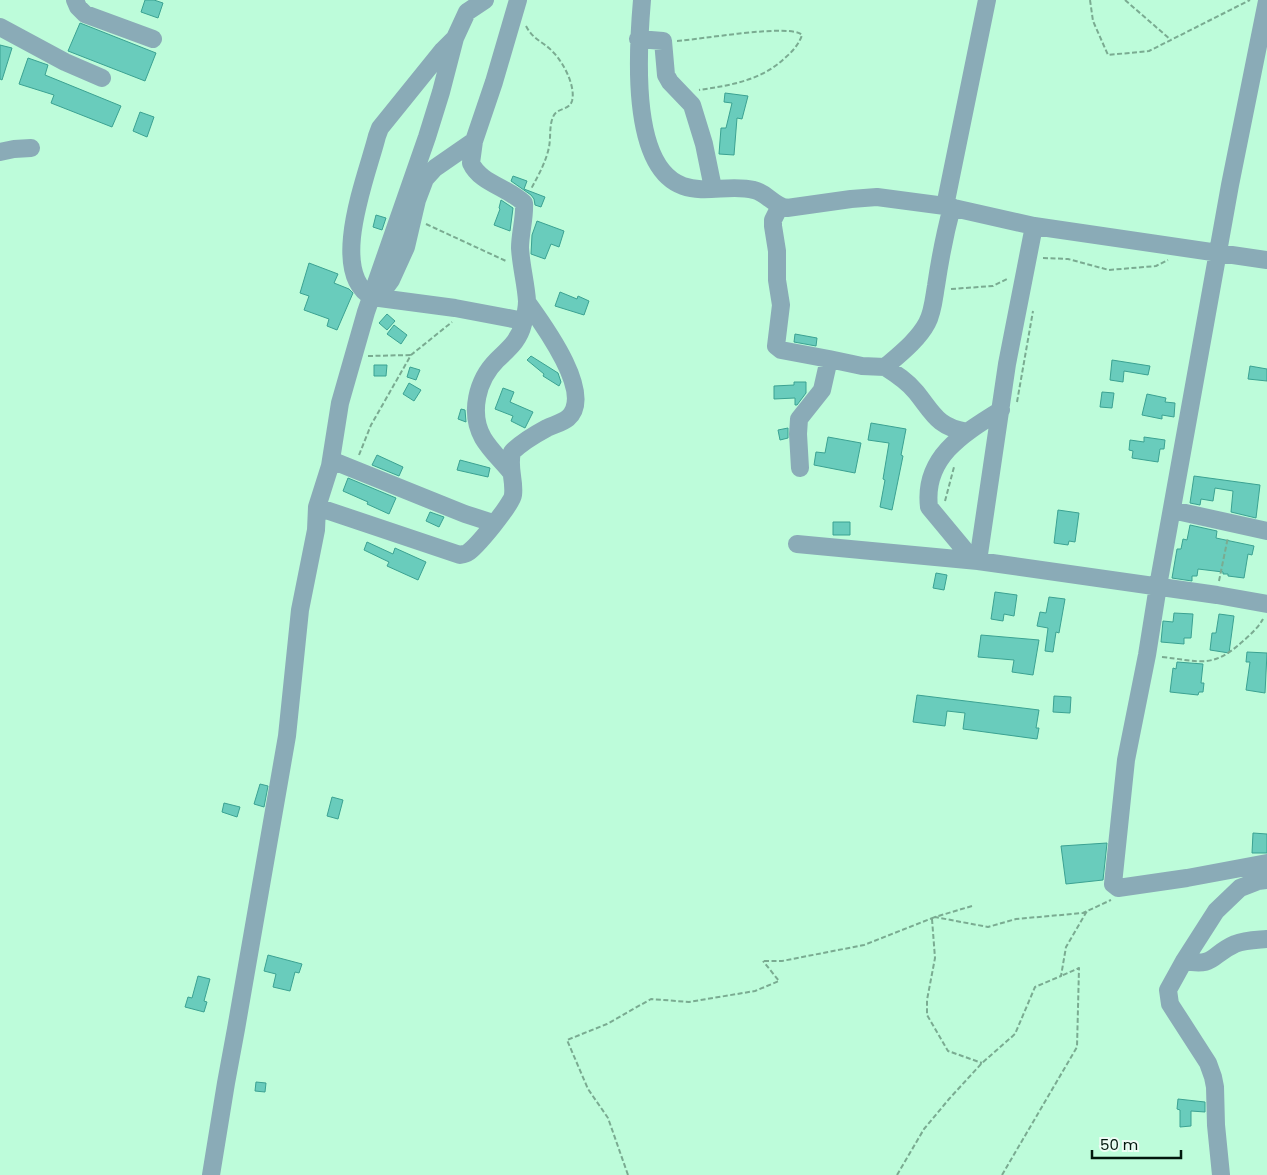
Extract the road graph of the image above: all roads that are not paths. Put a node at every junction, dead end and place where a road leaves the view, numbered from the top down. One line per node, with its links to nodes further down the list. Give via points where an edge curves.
1 (74, 0): 9 (street, via 85,14)
2 (484, 0): 8 (street, via 467,12)
3 (642, 0): 10 (street)
4 (988, 0): 17 (street)
5 (1267, 1): 19 (street)
6 (516, 3): 12 (street)
7 (0, 27): 11 (street)
8 (455, 38): 21 (street); 21 (street, via 387,118 377,136 356,211 351,247 359,286 364,293)
9 (153, 39)
10 (638, 39): 15 (street, via 663,41 666,75 692,105); 15 (street, via 643,119 657,166 681,185)
11 (102, 78)
12 (474, 141): 21 (street, via 424,179 406,247 391,280); 22 (street, via 471,163 480,176 503,187 524,203 520,238)
13 (31, 148): 14 (street)
14 (0, 152)
15 (713, 188): 16 (street, via 755,190)
16 (780, 206): 17 (street, via 787,208 878,197); 24 (street, via 772,226 781,305 776,346 780,350)
17 (948, 206): 18 (street); 25 (street, via 928,322)
18 (1034, 226): 19 (street); 26 (street, via 1007,364)
19 (1219, 254): 20 (street); 32 (street)
20 (1267, 260)
21 (375, 298): 23 (street); 28 (street, via 340,403)
22 (527, 302): 23 (street); 30 (street, via 567,367 575,388 574,408 567,419 518,445 512,452)
23 (524, 321): 30 (street, via 514,344 486,372 477,401 477,418 483,438)
24 (829, 360): 25 (street); 29 (street, via 822,390 799,419)
25 (885, 367): 27 (street, via 905,380 946,427)
26 (1008, 409): 27 (street); 36 (street)
27 (967, 432): 36 (street, via 940,457 928,499 934,514)
28 (331, 460): 31 (street); 33 (street)
29 (800, 468)
30 (510, 471): 33 (street, via 513,484 511,501)
31 (317, 507): 33 (street, via 460,555 475,547); 43 (street, via 316,530 300,610 287,736)
32 (1172, 510): 34 (street); 37 (street)
33 (493, 523)
34 (1267, 531)
35 (797, 544): 36 (street)
36 (976, 560): 37 (street)
37 (1158, 586): 38 (street, via 1217,595); 39 (street, via 1126,760 1114,886 1186,878)
38 (1266, 610)
39 (1267, 863)
40 (1267, 880): 42 (street, via 1240,888 1227,899)
41 (1267, 939): 42 (street, via 1236,944 1204,963)
42 (1184, 961): 44 (street, via 1169,986 1168,998 1176,1016 1208,1063 1213,1077)
43 (211, 1175)
44 (1221, 1175)

